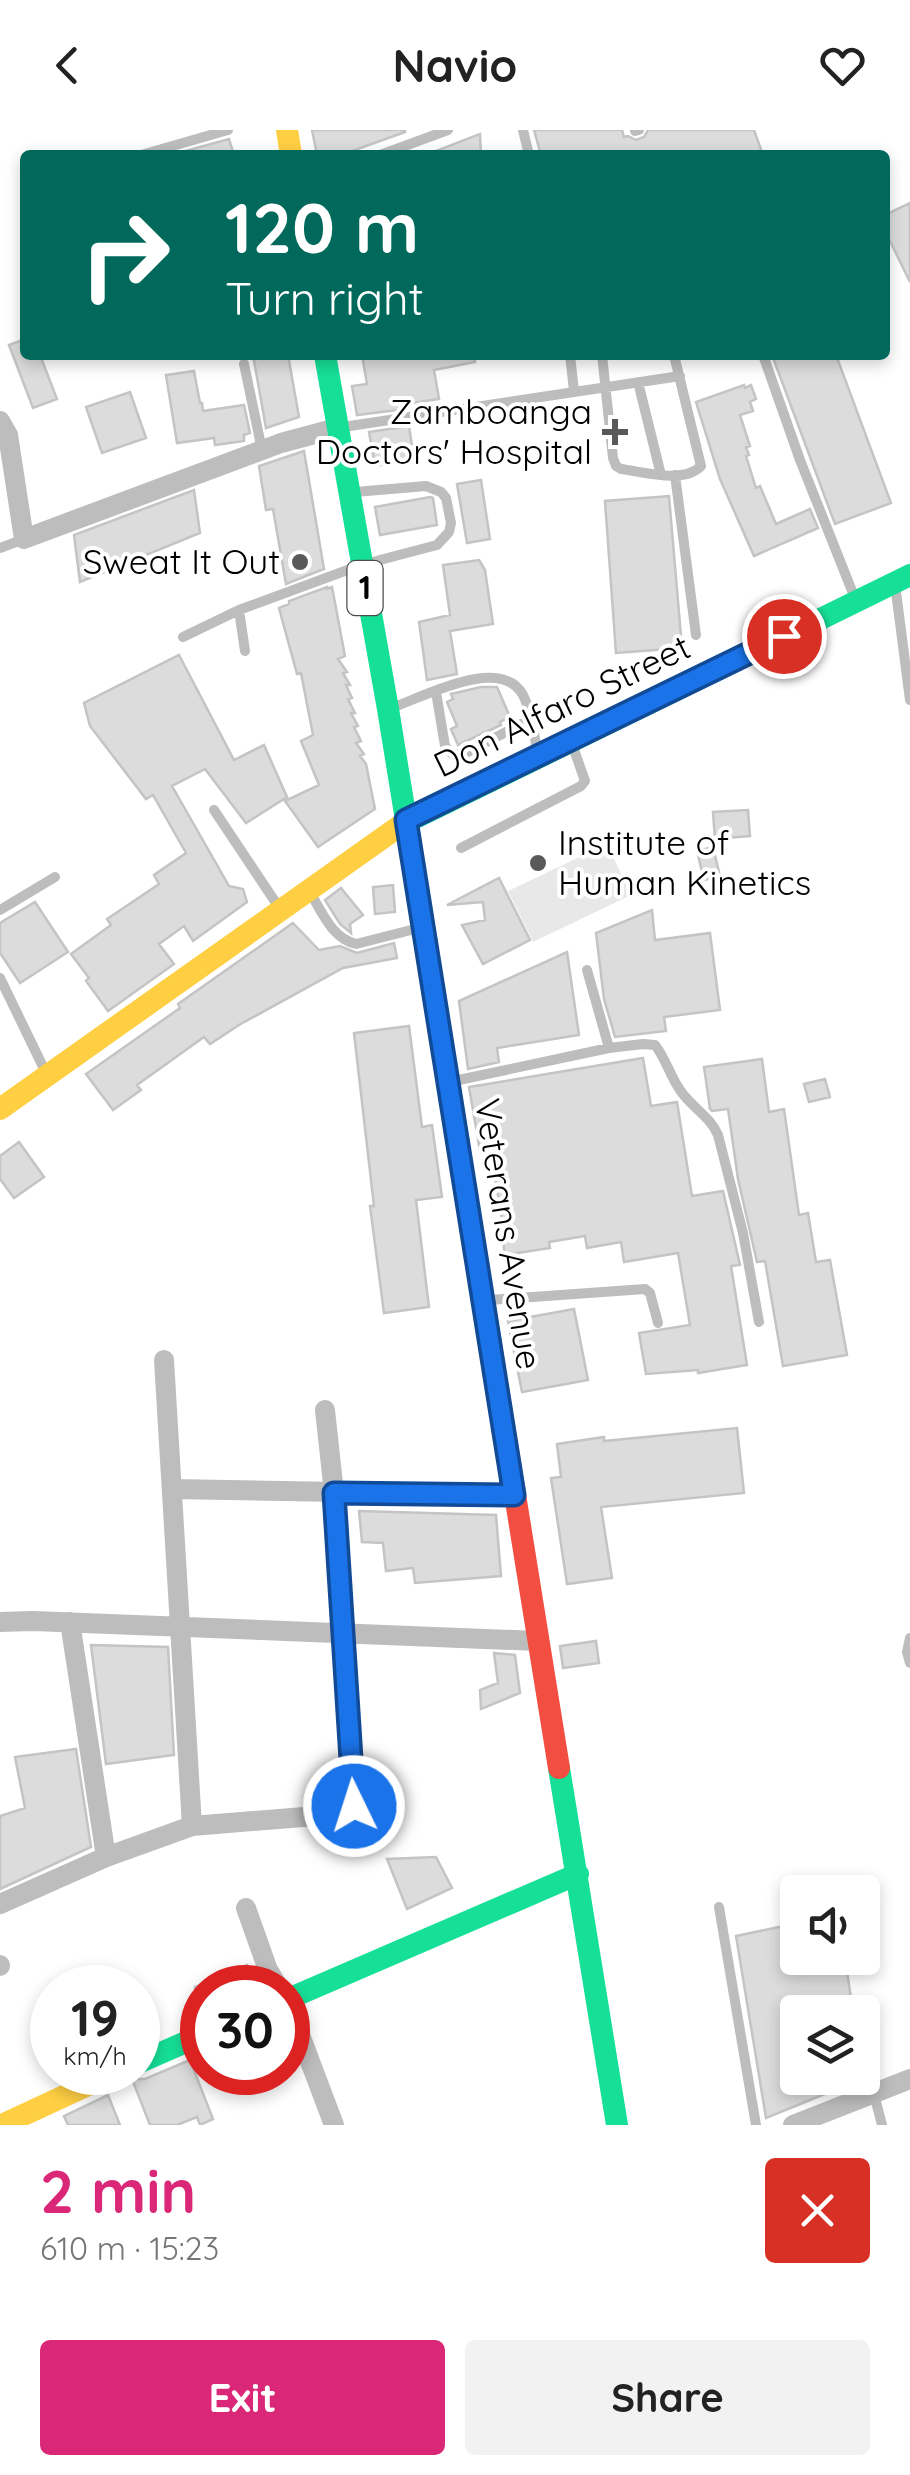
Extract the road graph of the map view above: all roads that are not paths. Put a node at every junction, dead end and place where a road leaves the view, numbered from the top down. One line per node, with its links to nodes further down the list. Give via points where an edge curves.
1 (228, 130): 3 (lane)
2 (448, 130): 4 (lane)
3 (158, 150)
4 (394, 150)
5 (325, 360): 16 (main road, Veterans Avenue / 1)
6 (571, 360): 14 (lane)
7 (602, 360): 13 (lane)
8 (675, 360): 11 (lane)
9 (765, 360): 25 (lane)
10 (244, 364): 17 (lane)
11 (680, 376): 12 (lane); 19 (lane, via 701,466)
12 (638, 382): 13 (lane); 18 (lane)
13 (605, 386): 14 (lane); 18 (lane, via 616,466)
14 (574, 391): 16 (lane)
15 (0, 421): 21 (street, via 8,434)
16 (337, 428): 17 (street); 20 (main road, Veterans Avenue / 1)
17 (262, 450): 21 (street)
18 (662, 475): 19 (lane)
19 (675, 475): 27 (lane)
20 (350, 493): 23 (main road, Veterans Avenue / 1); 23 (lane, via 426,486 446,498 450,523 437,546)
21 (24, 539): 22 (lane)
22 (0, 548)
23 (361, 565): 26 (lane); 32 (main road, Veterans Avenue / 1)
24 (902, 579): 25 (main road, Don Alfaro Street); 31 (lane)
25 (856, 602): 34 (main road, Don Alfaro Street)
26 (239, 610): 28 (lane); 29 (lane)
27 (696, 636)
28 (183, 637)
29 (245, 652)
30 (436, 692): 32 (lane); 33 (lane, via 497,677 517,686); 33 (lane, via 451,752 462,755)
31 (910, 700)
32 (388, 709): 37 (main road, Veterans Avenue / 1)
33 (531, 719): 35 (lane)
34 (571, 740): 35 (main road, Don Alfaro Street); 38 (lane, via 582,786)
35 (538, 756): 37 (main road, Don Alfaro Street)
36 (214, 810): 42 (lane)
37 (406, 820): 40 (main road, Don Alfaro Street); 43 (main road, Veterans Avenue / 1)
38 (461, 848)
39 (55, 877): 41 (lane)
40 (308, 890): 42 (main road, Don Alfaro Street); 43 (lane, via 346,941)
41 (0, 910)
42 (280, 910): 47 (main road, Don Alfaro Street)
43 (424, 927): 48 (main road, Veterans Avenue / 1)
44 (588, 970): 46 (lane)
45 (0, 978): 47 (lane)
46 (609, 1048): 48 (lane); 51 (lane, via 656,1045 680,1092 713,1124)
47 (47, 1076): 49 (main road, Don Alfaro Street)
48 (448, 1083): 50 (main road, Veterans Avenue / 1)
49 (0, 1110)
50 (482, 1300): 52 (lane, via 638,1288 650,1293); 57 (main road, Veterans Avenue / 1)
51 (759, 1322)
52 (658, 1323)
53 (164, 1360): 55 (street)
54 (325, 1410): 56 (street)
55 (172, 1489): 56 (street); 60 (street)
56 (334, 1493): 57 (street); 61 (street)
57 (514, 1495): 63 (main road, Veterans Avenue / 1)
58 (0, 1622): 59 (street)
59 (70, 1622): 60 (street); 66 (street)
60 (181, 1628): 61 (street); 65 (street)
61 (342, 1633): 63 (street); 65 (street, via 353,1813)
62 (910, 1638): 64 (lane)
63 (537, 1641): 67 (main road, Veterans Avenue / 1)
64 (910, 1663)
65 (192, 1826): 66 (street)
66 (106, 1857): 68 (street)
67 (578, 1874): 72 (main road); 81 (main road, Veterans Avenue / 1)
68 (0, 1904)
69 (719, 1907): 82 (lane)
70 (246, 1908): 71 (street)
71 (266, 1965)
72 (310, 1991)
73 (310, 2060): 80 (street)
74 (910, 2079): 75 (street)
75 (880, 2091)
76 (65, 2095): 79 (main road)
77 (869, 2095): 83 (street)
78 (874, 2095): 84 (lane)
79 (1, 2124)
80 (334, 2125)
81 (617, 2125)
82 (756, 2125)
83 (793, 2125)
84 (882, 2125)

